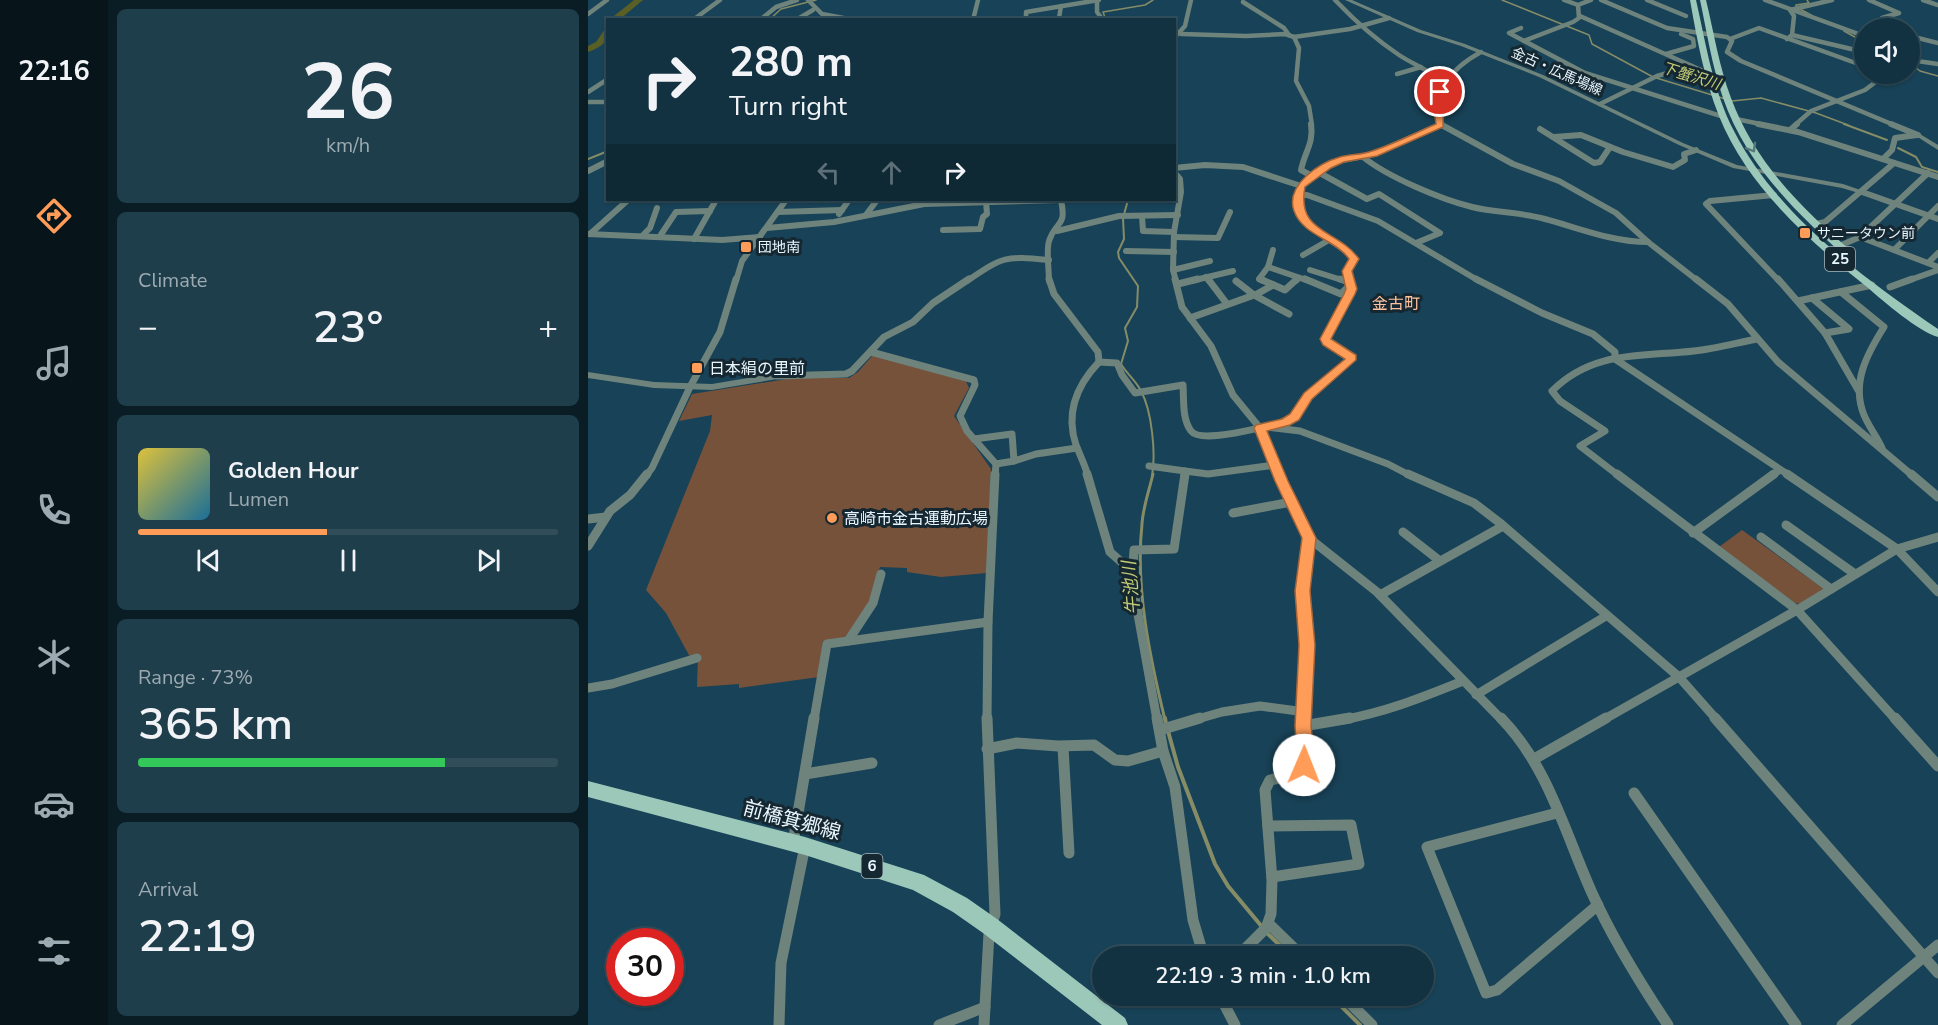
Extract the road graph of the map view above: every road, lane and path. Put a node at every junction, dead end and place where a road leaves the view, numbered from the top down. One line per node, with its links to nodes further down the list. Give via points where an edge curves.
1 (607, 0): 27 (street)
2 (720, 0): 30 (street)
3 (797, 0): 31 (street, via 776,7)
4 (808, 0): 26 (street)
5 (978, 0): 34 (street)
6 (1098, 0): 20 (street); 37 (street, via 1097,12)
7 (1191, 0): 45 (street, via 1189,20)
8 (1335, 0): 40 (street)
9 (1348, 0): 38 (street, 金古・広馬場線)
10 (1564, 0): 22 (street)
11 (1591, 0): 22 (street)
12 (1601, 0): 42 (street)
13 (1647, 0): 29 (street)
14 (1693, 0): 44 (main road, 25)
15 (1703, 0): 46 (main road, 25)
16 (1765, 0): 25 (street)
17 (1832, 0): 25 (street)
18 (1869, 0): 39 (street, via 1899,13)
19 (1923, 0): 23 (street)
20 (1085, 1): 24 (street)
21 (1243, 2): 48 (street)
22 (1578, 4): 28 (street)
23 (1938, 5)
24 (1060, 6): 35 (street, via 1026,12); 36 (street)
25 (1790, 9): 43 (street); 47 (street, via 1794,16)
26 (813, 10): 32 (street); 33 (street)
27 (588, 14)
28 (1580, 16): 53 (street); 57 (street)
29 (1686, 16)
30 (696, 18)
31 (762, 18)
32 (798, 18)
33 (842, 18)
34 (974, 18)
35 (1026, 18)
36 (1059, 18)
37 (1102, 18)
38 (1389, 18): 40 (street); 56 (street, 金古・広馬場線)
39 (1882, 18)
40 (1360, 26): 48 (street); 62 (street)
41 (1521, 28): 53 (street, via 1509,33)
42 (1678, 31): 44 (street); 57 (street, via 1693,39 1694,46)
43 (1854, 32)
44 (1700, 33): 46 (street); 74 (main road, 25)
45 (1181, 34): 48 (street); 49 (street)
46 (1711, 34): 51 (street); 75 (main road, 25)
47 (1792, 35): 52 (street); 55 (street)
48 (1292, 36): 93 (street, via 1299,48 1296,81 1309,106 1313,136 1301,170)
49 (1176, 37)
50 (1920, 38): 54 (street)
51 (1730, 39): 52 (street, via 1759,28); 72 (street, via 1727,51 1732,56)
52 (1787, 39): 59 (street)
53 (1524, 41): 68 (street, via 1585,73)
54 (1938, 43)
55 (1854, 50)
56 (1481, 52): 66 (street, via 1460,63); 73 (street, 金古・広馬場線)
57 (1666, 54): 61 (street)
58 (1920, 61): 60 (street)
59 (1854, 62)
60 (1938, 64)
61 (1692, 66): 63 (street); 68 (street, via 1657,76)
62 (1421, 67): 64 (street); 66 (street)
63 (1701, 70)
64 (1396, 74)
65 (606, 80): 69 (street)
66 (1443, 82): 76 (street, via 1438,110)
67 (1873, 84): 72 (street)
68 (1635, 88): 73 (street); 74 (street)
69 (588, 92)
70 (588, 102): 71 (street)
71 (606, 102)
72 (1836, 102): 78 (street, via 1811,111); 79 (street)
73 (1600, 104): 83 (street, 金古・広馬場線)
74 (1724, 117): 90 (main road, 25)
75 (1736, 119): 78 (street); 94 (main road, 25, one-way to 94)
76 (1440, 125): 84 (street); 135 (street, via 1513,164 1559,181 1608,207)
77 (1540, 129): 80 (street)
78 (1790, 130): 85 (street)
79 (1918, 135): 82 (street); 85 (street, via 1895,138 1892,150)
80 (1554, 137): 81 (street, via 1581,135); 81 (street, via 1594,162 1600,162)
81 (1611, 147): 83 (street, via 1672,167 1685,160 1684,154)
82 (1938, 147)
83 (1696, 150): 90 (street, 金古・広馬場線)
84 (1362, 157): 93 (street, via 1342,160); 135 (street, via 1403,181 1471,207 1542,218 1624,242)
85 (1883, 159): 87 (street)
86 (606, 162): 89 (street)
87 (1894, 163): 92 (street); 97 (street)
88 (1176, 170): 96 (street, via 1205,165 1243,167)
89 (588, 171)
90 (1753, 171): 94 (street, 金古・広馬場線); 99 (main road, 25)
91 (1176, 173): 118 (street, via 1181,192)
92 (1928, 173): 95 (street); 109 (street)
93 (1315, 174): 96 (street); 100 (street)
94 (1769, 174): 97 (street, 金古・広馬場線); 123 (main road, 25)
95 (1938, 177)
96 (1301, 186): 98 (street)
97 (1862, 192): 109 (street); 123 (street, via 1825,222)
98 (1299, 195): 113 (street); 134 (street, via 1299,211 1308,225)
99 (1774, 195): 158 (main road, 25, via 1825,246); 163 (street, via 1706,204)
100 (1367, 199): 113 (street); 136 (street, via 1379,194 1440,233)
101 (627, 201): 127 (street)
102 (715, 201): 114 (street)
103 (785, 201): 115 (street)
104 (848, 201): 112 (street)
105 (876, 201): 117 (street)
106 (986, 201): 108 (street); 125 (street, via 987,214 980,229)
107 (1062, 201): 126 (street, via 1064,215)
108 (924, 202): 117 (street)
109 (1895, 204): 120 (street); 132 (street)
110 (1938, 206): 120 (street)
111 (657, 208): 128 (street)
112 (842, 210): 115 (street); 122 (street)
113 (1350, 210): 136 (street)
114 (710, 211): 130 (street, via 676,212); 133 (street)
115 (778, 212): 124 (street)
116 (1230, 212): 129 (street, via 1218,238)
117 (866, 215): 122 (street)
118 (1178, 215): 119 (street); 129 (street)
119 (1142, 216): 126 (street, via 1119,216); 129 (street, via 1143,231)
120 (1928, 216): 121 (street); 139 (street)
121 (1938, 219)
122 (834, 222): 124 (street)
123 (1816, 224): 137 (main road, 25)
124 (766, 228): 131 (street)
125 (943, 230)
126 (1057, 231): 144 (street, via 1049,241)
127 (589, 234): 128 (street)
128 (644, 235): 130 (street)
129 (1174, 235): 141 (street)
130 (660, 236): 133 (street)
131 (760, 237): 133 (street); 176 (street, via 742,261 720,332)
132 (1860, 237): 137 (street); 139 (street)
133 (694, 239)
134 (1329, 240): 143 (street); 156 (street, via 1354,259 1347,271)
135 (1648, 242): 170 (street, via 1728,304)
136 (1416, 243): 172 (street, via 1542,313 1593,334 1615,351)
137 (1839, 246): 159 (main road, 25)
138 (1273, 250): 146 (street)
139 (1894, 250): 145 (street)
140 (1126, 251): 141 (street)
141 (1174, 252): 148 (street)
142 (1938, 254): 145 (street)
143 (1303, 255)
144 (1049, 260): 171 (street, via 998,260 933,303 914,322 884,337); 173 (street, via 1051,289 1098,352)
145 (1928, 263): 147 (street)
146 (1268, 267): 153 (street); 157 (street, via 1259,279)
147 (1938, 268): 159 (street)
148 (1173, 270): 151 (street, via 1208,259); 155 (street)
149 (1311, 270): 156 (street)
150 (1233, 271): 151 (street)
151 (1220, 274): 152 (street)
152 (1206, 277): 155 (street); 164 (street)
153 (1299, 278): 156 (street, via 1341,294); 157 (street, via 1285,290)
154 (1236, 281): 161 (street)
155 (1178, 284): 166 (street, via 1182,307)
156 (1349, 284): 178 (street, via 1350,294 1326,339 1352,357 1308,396 1294,417)
157 (1273, 285): 161 (street)
158 (1872, 285): 160 (street); 169 (main road, 25)
159 (1890, 287): 167 (main road, 25)
160 (1841, 292): 162 (street); 177 (street, via 1884,327 1858,380)
161 (1254, 295): 164 (street); 165 (street)
162 (1812, 298): 163 (street); 168 (street, via 1849,329)
163 (1798, 301): 168 (street)
164 (1227, 304): 166 (street)
165 (1289, 314)
166 (1190, 318): 178 (street, via 1211,346 1233,395)
167 (1938, 323)
168 (1825, 333): 177 (street)
169 (1938, 334)
170 (1757, 339): 172 (street, via 1712,349); 181 (street, via 1778,362)
171 (871, 352): 175 (street, via 846,374); 179 (street, via 974,380 960,416)
172 (1615, 359): 186 (street); 196 (street, via 1594,363 1570,375 1553,389 1553,395 1605,430 1580,446)
173 (1099, 362): 178 (street, via 1117,363 1135,393 1183,385 1184,412 1196,436); 180 (street, via 1082,379 1072,402)
174 (588, 375): 176 (street)
175 (777, 376): 176 (street)
176 (690, 387): 191 (street, via 652,468)
177 (1858, 390): 181 (street, via 1863,414)
178 (1264, 427): 184 (street); 193 (street, via 1309,434 1388,464 1474,503)
179 (974, 439): 182 (street, via 1012,434); 183 (street)
180 (1077, 448): 182 (street); 205 (street, via 1082,454 1105,540 1110,552 1127,567)
181 (1882, 449): 188 (street)
182 (1014, 461): 183 (street)
183 (996, 464): 211 (street)
184 (1275, 465): 187 (street, via 1208,474); 189 (street)
185 (1149, 466): 187 (street)
186 (1780, 470): 196 (street); 201 (street)
187 (1185, 471): 205 (street, via 1174,549 1134,550)
188 (1938, 497)
189 (1291, 502): 190 (street); 199 (street)
190 (1233, 513)
191 (606, 517): 192 (street); 200 (street)
192 (588, 519)
193 (1503, 525): 202 (street); 210 (street)
194 (1786, 525): 204 (street)
195 (1403, 532): 202 (street)
196 (1693, 533): 209 (street)
197 (1761, 537): 206 (street)
198 (1938, 537): 201 (street)
199 (1309, 538): 208 (street); 218 (street, via 1302,591 1307,645)
200 (588, 546)
201 (1897, 549): 204 (street); 207 (street)
202 (1440, 561): 208 (street)
203 (881, 574): 212 (street, via 873,603)
204 (1855, 574): 206 (street)
205 (1132, 581): 220 (street)
206 (1832, 589): 209 (street)
207 (1938, 592)
208 (1380, 595): 215 (street)
209 (1797, 610): 214 (street); 226 (street)
210 (1606, 616): 214 (street); 217 (street)
211 (988, 622): 212 (street); 222 (street)
212 (848, 641): 227 (street, via 827,644)
213 (697, 658): 216 (street)
214 (1679, 677): 224 (street); 242 (street)
215 (1463, 681): 217 (street); 219 (street, via 1366,716)
216 (588, 688)
217 (1476, 695): 224 (street, via 1517,735)
218 (1305, 712): 219 (street); 220 (street, via 1260,706 1222,712)
219 (1303, 726): 231 (street, via 1304,765 1298,773 1270,780 1265,790)
220 (1160, 730): 223 (street)
221 (1063, 747): 222 (street, via 1017,742); 223 (street, via 1094,745 1122,761); 233 (street)
222 (987, 749): 236 (street, via 995,914)
223 (1163, 751): 239 (street, via 1175,787 1193,920)
224 (1534, 759): 230 (street)
225 (872, 763): 227 (street)
226 (1938, 766)
227 (806, 774): 232 (street)
228 (588, 789): 232 (main road, 前橋箕郷線 / 6)
229 (1634, 793): 254 (street)
230 (1557, 813): 235 (street); 235 (street, via 1427,847 1486,993 1497,990)
231 (1268, 826): 234 (street); 234 (street, via 1351,825 1359,864)
232 (799, 845): 236 (main road, 前橋箕郷線 / 6, via 917,882); 247 (street, via 781,963)
233 (1069, 853)
234 (1272, 877): 237 (street)
235 (1598, 905): 253 (street, via 1636,977)
236 (990, 926): 246 (street); 250 (main road, 前橋箕郷線 / 6)
237 (1264, 929): 240 (street); 241 (street)
238 (1938, 945): 242 (street)
239 (1201, 946)
240 (1248, 946)
241 (1287, 946)
242 (1923, 956): 243 (street); 255 (street)
243 (1938, 974)
244 (1226, 1006): 251 (street)
245 (1352, 1006): 252 (street)
246 (985, 1007): 248 (street); 249 (street)
247 (779, 1025)
248 (939, 1025)
249 (984, 1025)
250 (1118, 1025)
251 (1235, 1025)
252 (1372, 1025)
253 (1668, 1025)
254 (1796, 1025)
255 (1842, 1025)

